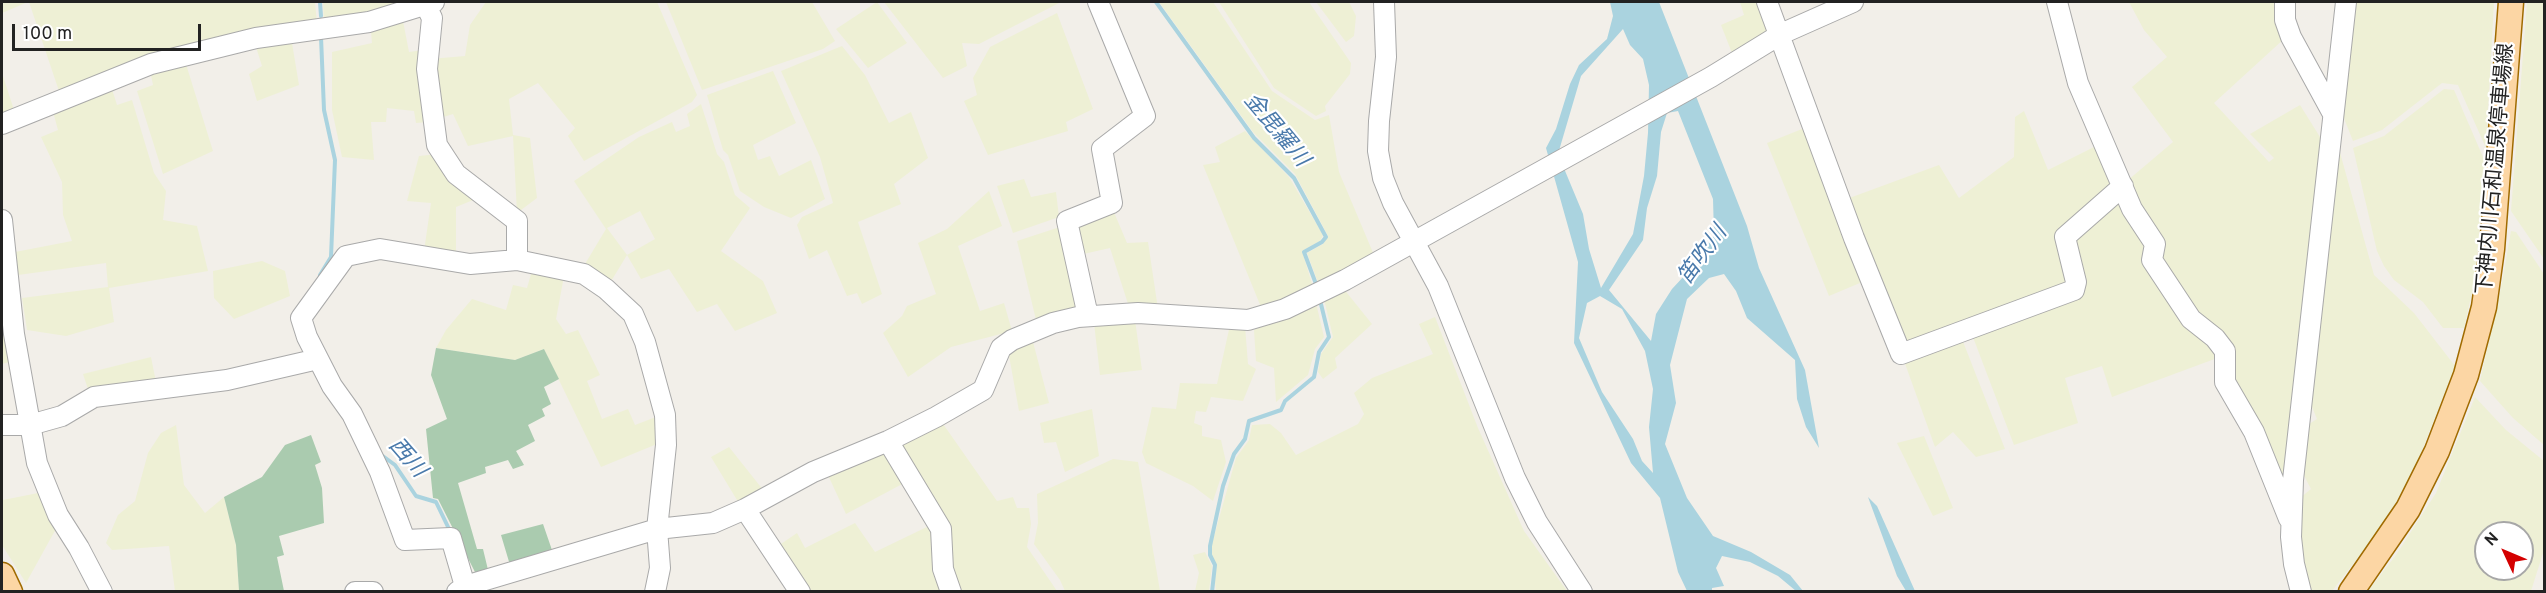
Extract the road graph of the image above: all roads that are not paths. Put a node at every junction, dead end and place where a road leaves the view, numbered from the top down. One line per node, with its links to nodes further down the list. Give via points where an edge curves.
1 (1098, 2): 17 (street, via 1145,116 1102,149 1112,203 1067,221)
2 (1383, 2): 15 (street, via 1386,48 1378,150 1389,195)
3 (1767, 2): 10 (street)
4 (1853, 2): 10 (street)
5 (2056, 2): 13 (street, via 2078,83)
6 (2285, 2): 11 (street, via 2285,20 2291,37)
7 (2346, 2): 11 (street)
8 (2511, 2): 36 (main road, 下神内川石和温泉停車場線, via 2492,249 2484,307 2466,375 2437,451 2408,509)
9 (428, 3): 12 (street, via 369,22 256,38 151,64); 16 (street, via 432,18 427,69 437,145 456,174 517,221)
10 (1781, 34): 13 (street, via 1854,238 1901,354 2074,290 2076,282 2065,237); 15 (street, via 1711,77)
11 (2333, 114): 23 (street, via 2298,426)
12 (2, 124)
13 (2124, 186): 23 (street, via 2132,209 2155,244 2152,260 2163,281 2191,319 2215,338 2224,351 2225,382 2254,432)
14 (2, 220): 20 (street, via 14,334)
15 (1414, 240): 17 (street, via 1285,309 1248,320 1138,313); 34 (street, via 1438,286 1515,478)
16 (518, 260): 18 (street, via 470,264 380,249 346,256 301,318); 24 (street, via 584,274 633,314 665,415 666,445)
17 (1088, 316): 21 (street, via 1053,323 1012,340 1001,348 983,390)
18 (318, 359): 20 (street, via 227,380 94,397 62,416); 26 (street, via 380,472 405,540 451,538)
19 (2, 424): 20 (street)
20 (30, 426): 28 (street, via 45,489)
21 (888, 441): 22 (street, via 813,472); 33 (street, via 941,530 943,569)
22 (745, 509): 24 (street, via 713,523); 32 (street)
23 (2291, 525): 35 (street)
24 (657, 529): 26 (street); 31 (street, via 660,568)
25 (2, 575): 27 (main road)
26 (461, 589)
27 (10, 591)
28 (102, 591)
29 (355, 591): 30 (street)
30 (374, 591)
31 (655, 591)
32 (800, 591)
33 (951, 591)
34 (1582, 591)
35 (2301, 591)
36 (2351, 591)

